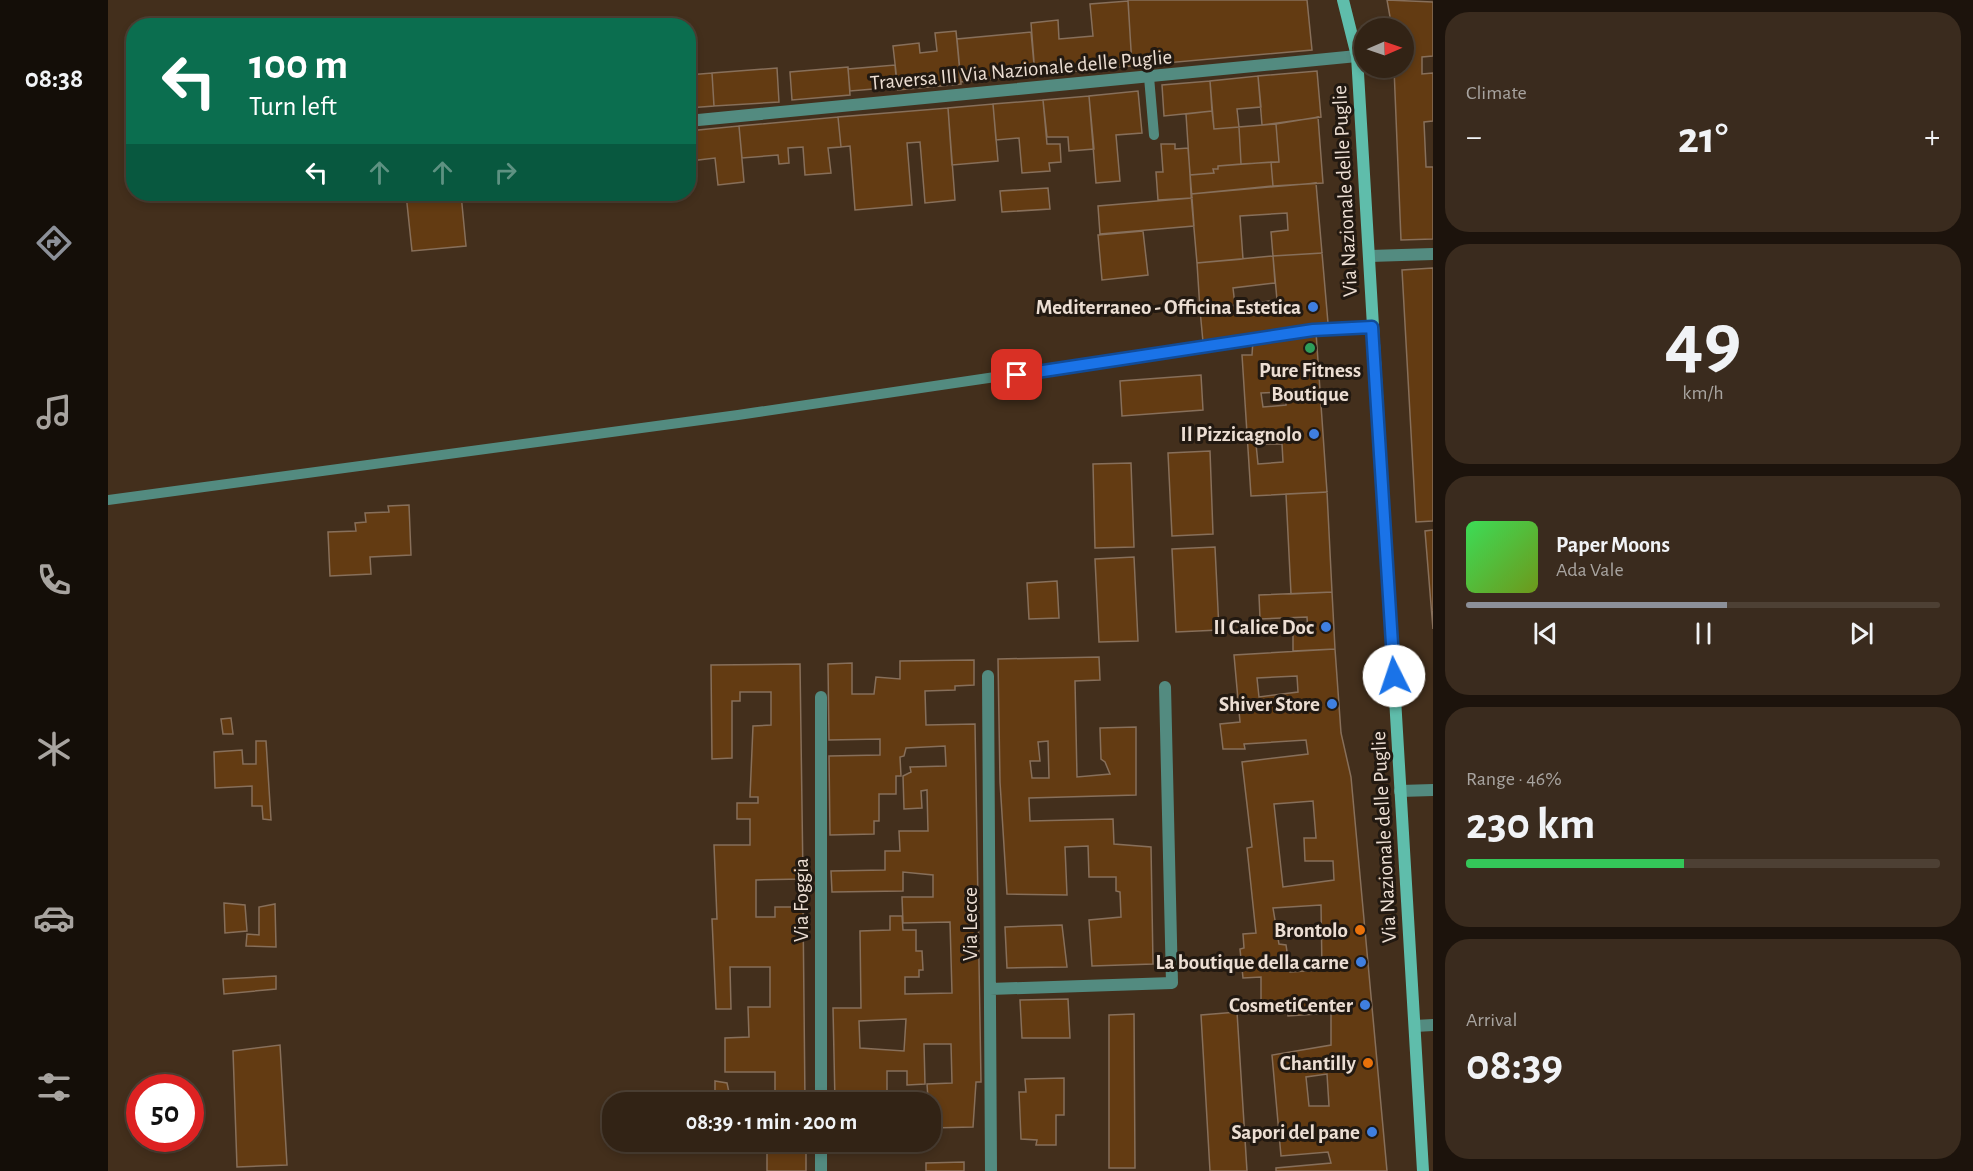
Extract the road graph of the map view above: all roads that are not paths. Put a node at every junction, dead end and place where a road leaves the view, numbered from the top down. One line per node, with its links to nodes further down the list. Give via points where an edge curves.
1 (1343, 0): 2 (main road, Via Nazionale delle Puglie)
2 (1354, 44)
3 (1354, 56): 4 (street, Traversa III Via Nazionale delle Puglie)
4 (1149, 77): 6 (street, Traversa III Via Nazionale delle Puglie); 7 (lane)
5 (1358, 78): 9 (main road, Via Nazionale delle Puglie)
6 (696, 120)
7 (1154, 135)
8 (1433, 254): 9 (street)
9 (1370, 256): 10 (main road, Via Nazionale delle Puglie)
10 (1372, 327): 11 (lane, via 1302,332 738,415); 16 (main road, Via Nazionale delle Puglie)
11 (108, 500)
12 (988, 676): 17 (street, Via Lecce)
13 (1165, 687): 17 (street, via 1172,983)
14 (821, 697): 20 (street, Via Foggia)
15 (1433, 790): 16 (street)
16 (1400, 791): 19 (main road, Via Nazionale delle Puglie)
17 (990, 989): 24 (street, Via Lecce)
18 (1433, 1025): 19 (street)
19 (1415, 1026): 22 (main road, Via Nazionale delle Puglie)
20 (821, 1092)
21 (821, 1152): 23 (street)
22 (1426, 1165)
23 (821, 1171)
24 (991, 1171)

